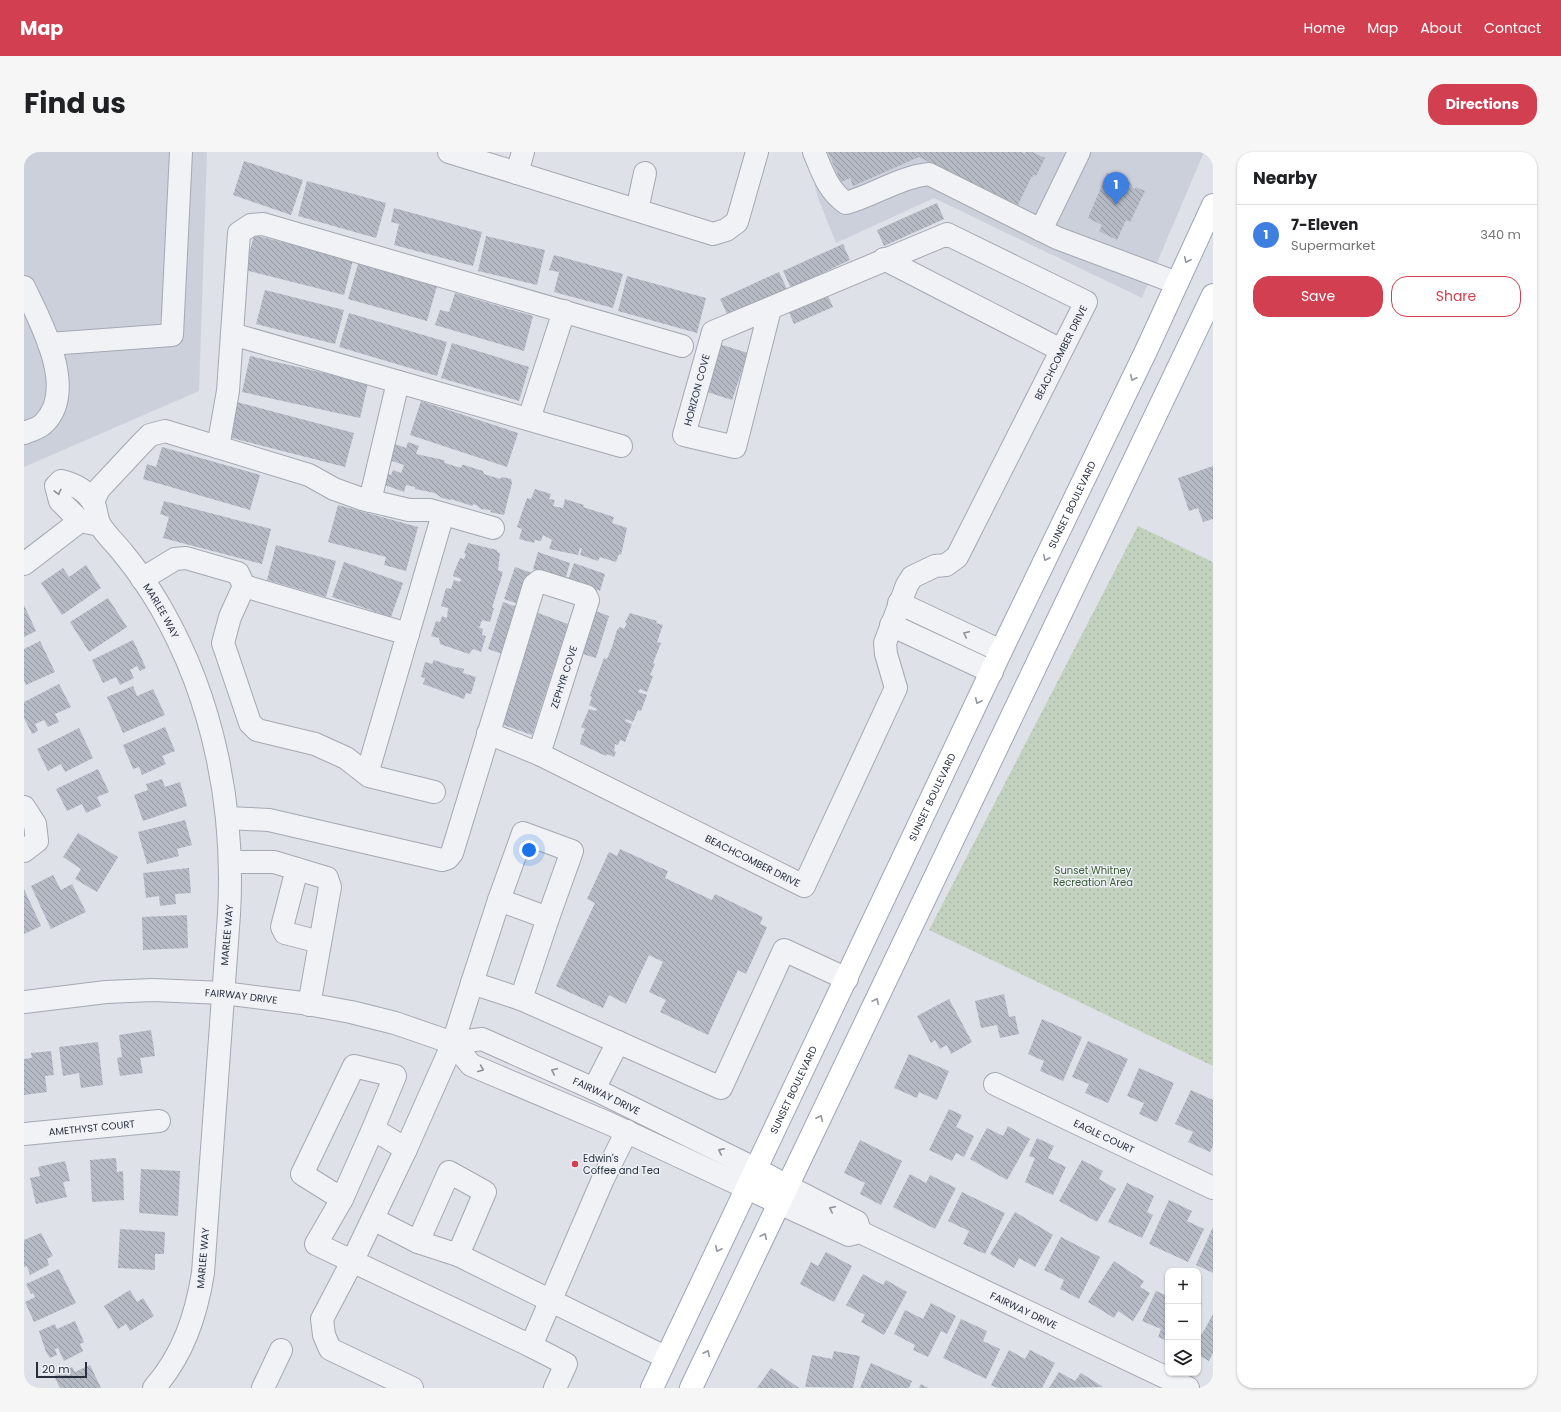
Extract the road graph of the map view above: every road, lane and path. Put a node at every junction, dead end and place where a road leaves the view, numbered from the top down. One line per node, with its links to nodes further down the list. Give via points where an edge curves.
1 (181, 152): 19 (street, via 172,335)
2 (449, 152): 7 (street)
3 (524, 152): 7 (street)
4 (757, 152): 10 (street, via 737,222 726,230 713,234)
5 (814, 152): 11 (street, via 828,185 837,197 846,203 914,176 929,174)
6 (1079, 152): 11 (street)
7 (517, 173): 10 (street)
8 (645, 174): 10 (street)
9 (1213, 205): 13 (main road, SUNSET BOULEVARD, one-way to 13)
10 (637, 210)
11 (1041, 230): 13 (street)
12 (884, 259): 16 (street, BEACHCOMBER DRIVE); 21 (street); 21 (street, BEACHCOMBER DRIVE, via 947,234 1086,302)
13 (1177, 283): 38 (main road, SUNSET BOULEVARD, one-way to 38)
14 (24, 287): 19 (street)
15 (1213, 295): 69 (main road, one-way to 15)
16 (770, 309): 16 (street, HORIZON COVE, via 713,332 684,435 735,447)
17 (564, 311): 18 (street, via 263,224 251,225 239,233); 20 (street); 23 (street)
18 (232, 334): 22 (street); 26 (street, via 228,391)
19 (49, 344): 24 (street, via 57,372 58,393 54,409 43,425)
20 (682, 346)
21 (1062, 350): 35 (street, BEACHCOMBER DRIVE, via 957,557 912,577)
22 (398, 382): 23 (street); 27 (street)
23 (530, 420): 25 (street)
24 (24, 433)
25 (621, 446)
26 (218, 447): 27 (street, via 309,475 334,489); 28 (street, via 165,431 150,435 99,489)
27 (370, 501): 29 (street, via 409,510 430,510)
28 (93, 502): 30 (street, MARLEE WAY); 30 (street, one-way to 30, via 77,485 61,481 56,486 60,501)
29 (443, 514): 31 (street); 37 (street)
30 (90, 523): 32 (street); 33 (street, MARLEE WAY)
31 (493, 528)
32 (24, 564)
33 (142, 579): 34 (street, via 175,559 186,558 238,573); 45 (street, MARLEE WAY, via 171,627 199,692 212,738)
34 (244, 586): 37 (street); 42 (street, via 230,617 224,643 250,723 257,730 314,744 346,758)
35 (899, 603): 36 (street, BEACHCOMBER DRIVE); 38 (street, one-way to 35)
36 (891, 624): 39 (street); 41 (street, BEACHCOMBER DRIVE, via 885,643 896,688 804,886)
37 (408, 634): 42 (street)
38 (1001, 651): 39 (main road, SUNSET BOULEVARD)
39 (992, 672): 52 (main road, SUNSET BOULEVARD, one-way to 52)
40 (488, 733): 41 (street, BEACHCOMBER DRIVE); 41 (street, ZEPHYR COVE, via 534,585 538,581 586,596 588,600); 45 (street, via 452,853 442,860 269,820)
41 (539, 754)
42 (367, 774): 43 (street)
43 (434, 792)
44 (24, 807): 46 (street, via 35,824 37,841)
45 (227, 818): 47 (street, MARLEE WAY)
46 (24, 851)
47 (231, 862): 48 (street, via 274,862); 54 (street, MARLEE WAY)
48 (297, 869): 51 (street, via 326,878 330,887); 51 (street, via 282,927 285,933)
49 (499, 900): 50 (street); 50 (street, via 523,833 565,848 572,851); 53 (street)
50 (548, 918): 55 (street)
51 (320, 942): 57 (street)
52 (847, 979): 58 (street, via 784,950 721,1088); 67 (main road, SUNSET BOULEVARD)
53 (472, 984): 55 (street); 59 (street)
54 (223, 993): 56 (street, FAIRWAY DRIVE, via 106,992); 57 (street, FAIRWAY DRIVE); 79 (street, MARLEE WAY, via 200,1291 188,1334)
55 (521, 1000): 58 (street)
56 (24, 1002)
57 (309, 1005): 59 (street, FAIRWAY DRIVE, via 395,1023)
58 (618, 1042): 61 (street)
59 (453, 1043): 61 (street, FAIRWAY DRIVE, one-way to 59, via 482,1039); 64 (street, one-way to 64, via 472,1065); 66 (street)
60 (995, 1084): 68 (street, EAGLE COURT)
61 (594, 1089): 67 (street, FAIRWAY DRIVE, one-way to 61)
62 (159, 1121): 65 (street, AMETHYST COURT)
63 (373, 1129): 66 (street); 70 (street); 70 (street, via 395,1076 354,1066 302,1174)
64 (627, 1131): 67 (street); 75 (street, via 603,1179)
65 (24, 1134)
66 (406, 1149): 71 (street)
67 (751, 1179): 69 (main road); 78 (main road, SUNSET BOULEVARD, one-way to 78)
68 (1213, 1188)
69 (783, 1195): 84 (main road, one-way to 69); 85 (street, FAIRWAY DRIVE, via 857,1222 860,1232)
70 (342, 1199): 74 (street, via 316,1244)
71 (373, 1219): 72 (street); 74 (street)
72 (418, 1242): 73 (street); 73 (street, via 449,1172 485,1192)
73 (458, 1255): 75 (street)
74 (352, 1262): 76 (street); 81 (street, via 322,1319 324,1335 330,1349)
75 (550, 1301): 76 (street); 78 (street)
76 (531, 1346): 82 (street, via 566,1364)
77 (281, 1350): 80 (street)
78 (666, 1357): 83 (main road, SUNSET BOULEVARD)
79 (162, 1385)
80 (263, 1388)
81 (412, 1388)
82 (555, 1388)
83 (652, 1388)
84 (690, 1388)
85 (1188, 1388)

